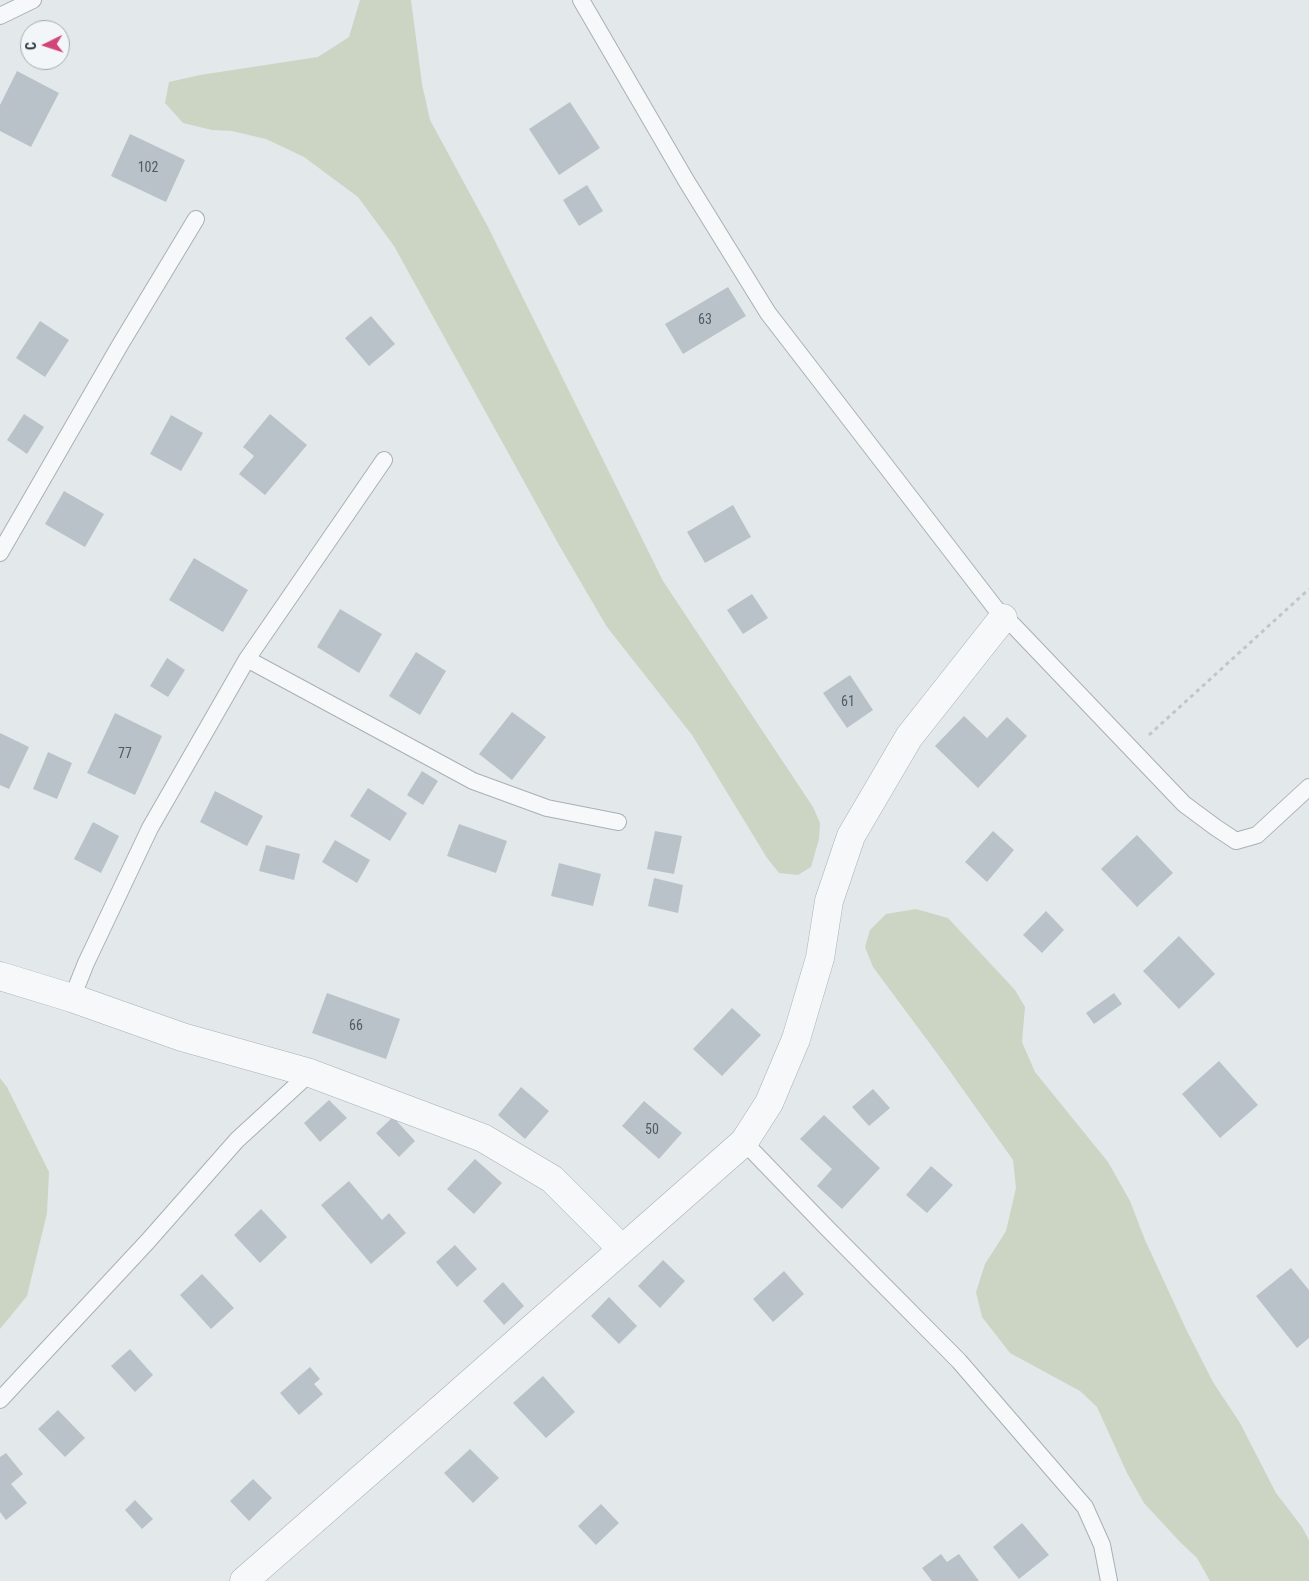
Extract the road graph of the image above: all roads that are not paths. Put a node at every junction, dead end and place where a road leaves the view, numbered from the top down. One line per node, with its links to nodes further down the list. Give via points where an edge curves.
1 (33, 0): 3 (lane)
2 (581, 0): 7 (lane, via 768,313)
3 (0, 16)
4 (196, 219): 6 (lane)
5 (384, 460): 8 (lane)
6 (0, 553)
7 (1003, 618): 9 (lane, via 1184,804 1236,840 1257,834); 14 (street, via 909,737 851,836 829,901 820,958 796,1039 769,1103)
8 (247, 659): 10 (lane, via 473,781 547,808); 12 (lane, via 150,828)
9 (1309, 787)
10 (618, 822)
11 (0, 976): 12 (street)
12 (72, 998): 13 (street, via 182,1037)
13 (310, 1073): 15 (street, via 483,1138 552,1179); 16 (lane, via 237,1140 148,1242)
14 (744, 1142): 15 (street); 18 (lane, via 959,1361 1085,1507 1102,1546)
15 (622, 1249): 17 (street)
16 (0, 1400)
17 (244, 1581)
18 (1109, 1581)

